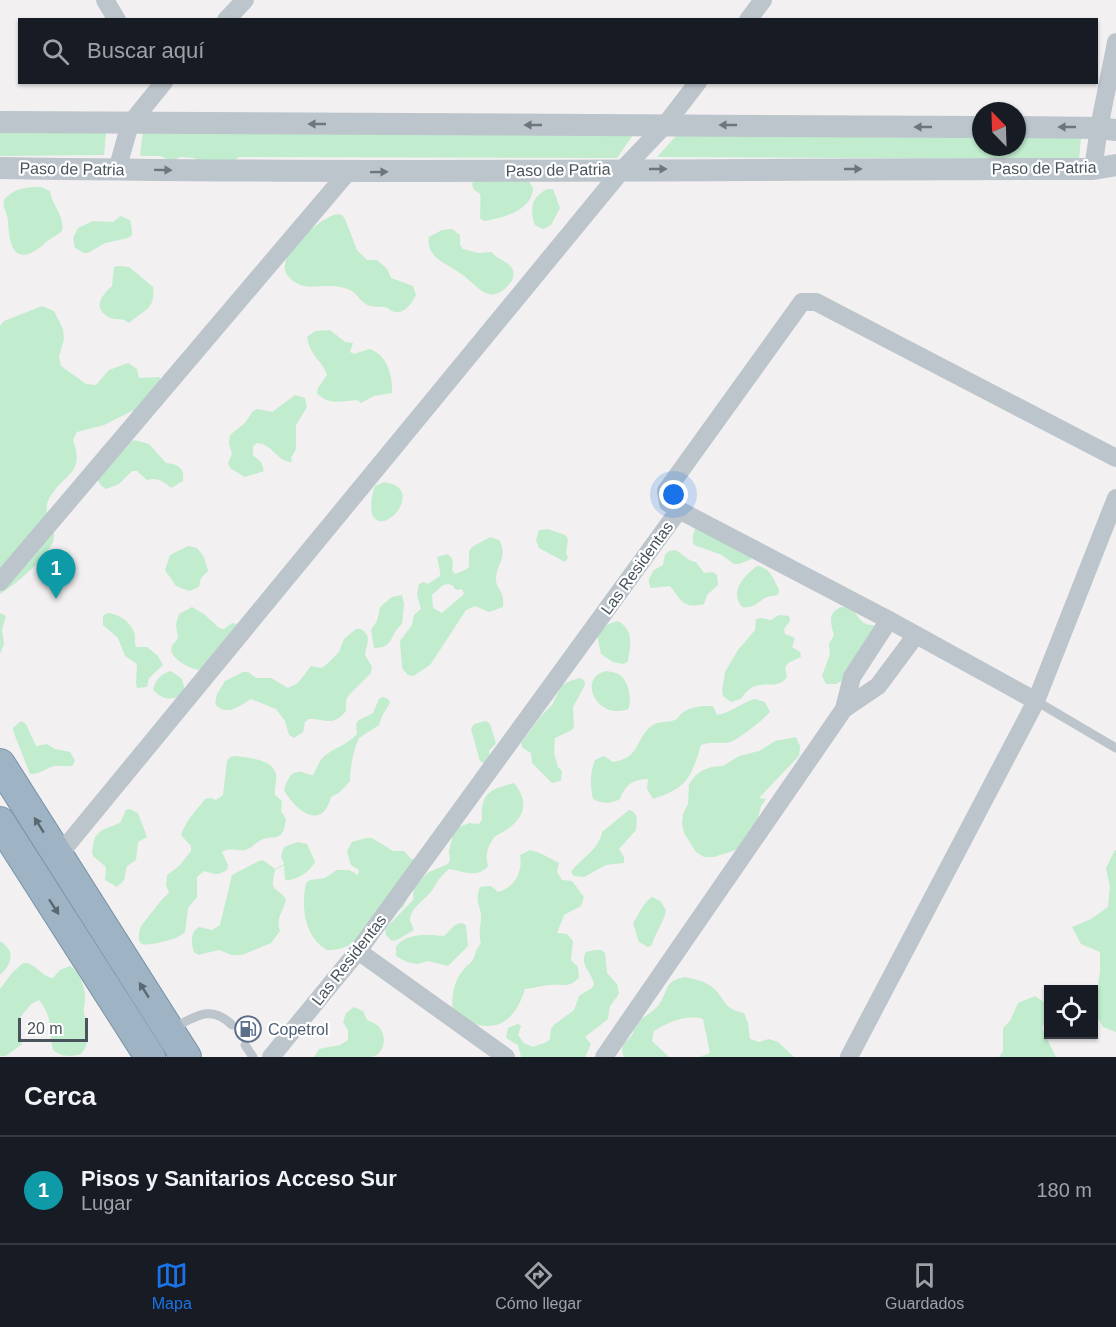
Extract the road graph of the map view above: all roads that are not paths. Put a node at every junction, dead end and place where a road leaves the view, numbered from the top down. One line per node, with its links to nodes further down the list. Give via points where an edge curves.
1 (105, 0): 4 (street)
2 (245, 0): 5 (street)
3 (763, 0): 6 (street)
4 (116, 18)
5 (228, 18)
6 (750, 18)
7 (1116, 42): 15 (street)
8 (159, 84): 11 (street)
9 (697, 84): 12 (street)
10 (0, 122): 11 (street)
11 (130, 124): 12 (street, one-way to 11); 20 (street)
12 (665, 125): 13 (street, one-way to 12); 18 (street)
13 (972, 127)
14 (1026, 127): 15 (street, one-way to 14)
15 (1107, 129): 19 (street)
16 (1116, 165): 19 (street, Paso de Patria)
17 (0, 168): 20 (street, Paso de Patria)
18 (623, 169): 19 (street, Paso de Patria, one-way to 19); 21 (street, Paso de Patria, one-way to 18); 33 (street)
19 (1093, 169)
20 (117, 170): 21 (street, Paso de Patria, one-way to 21)
21 (348, 172): 25 (street)
22 (1116, 458): 24 (street, Las Residentas, via 809,301 802,302 666,491 668,503)
23 (1116, 498): 28 (street)
24 (679, 510): 26 (street); 34 (street, Las Residentas)
25 (0, 582)
26 (889, 620): 27 (street); 29 (street, via 852,677)
27 (916, 635): 28 (street); 29 (street, via 878,686)
28 (1036, 701): 30 (lane); 44 (street)
29 (844, 709): 43 (street)
30 (1116, 748)
31 (0, 764): 33 (highway, one-way to 31)
32 (0, 822): 38 (highway, one-way to 38)
33 (58, 856): 36 (highway, one-way to 33)
34 (358, 951): 41 (street, Las Residentas); 42 (street)
35 (232, 1025): 36 (lane, via 214,1012)
36 (169, 1030): 39 (highway)
37 (245, 1045): 40 (lane)
38 (150, 1057)
39 (186, 1057)
40 (253, 1057)
41 (272, 1057)
42 (506, 1057)
43 (604, 1057)
44 (849, 1057)

